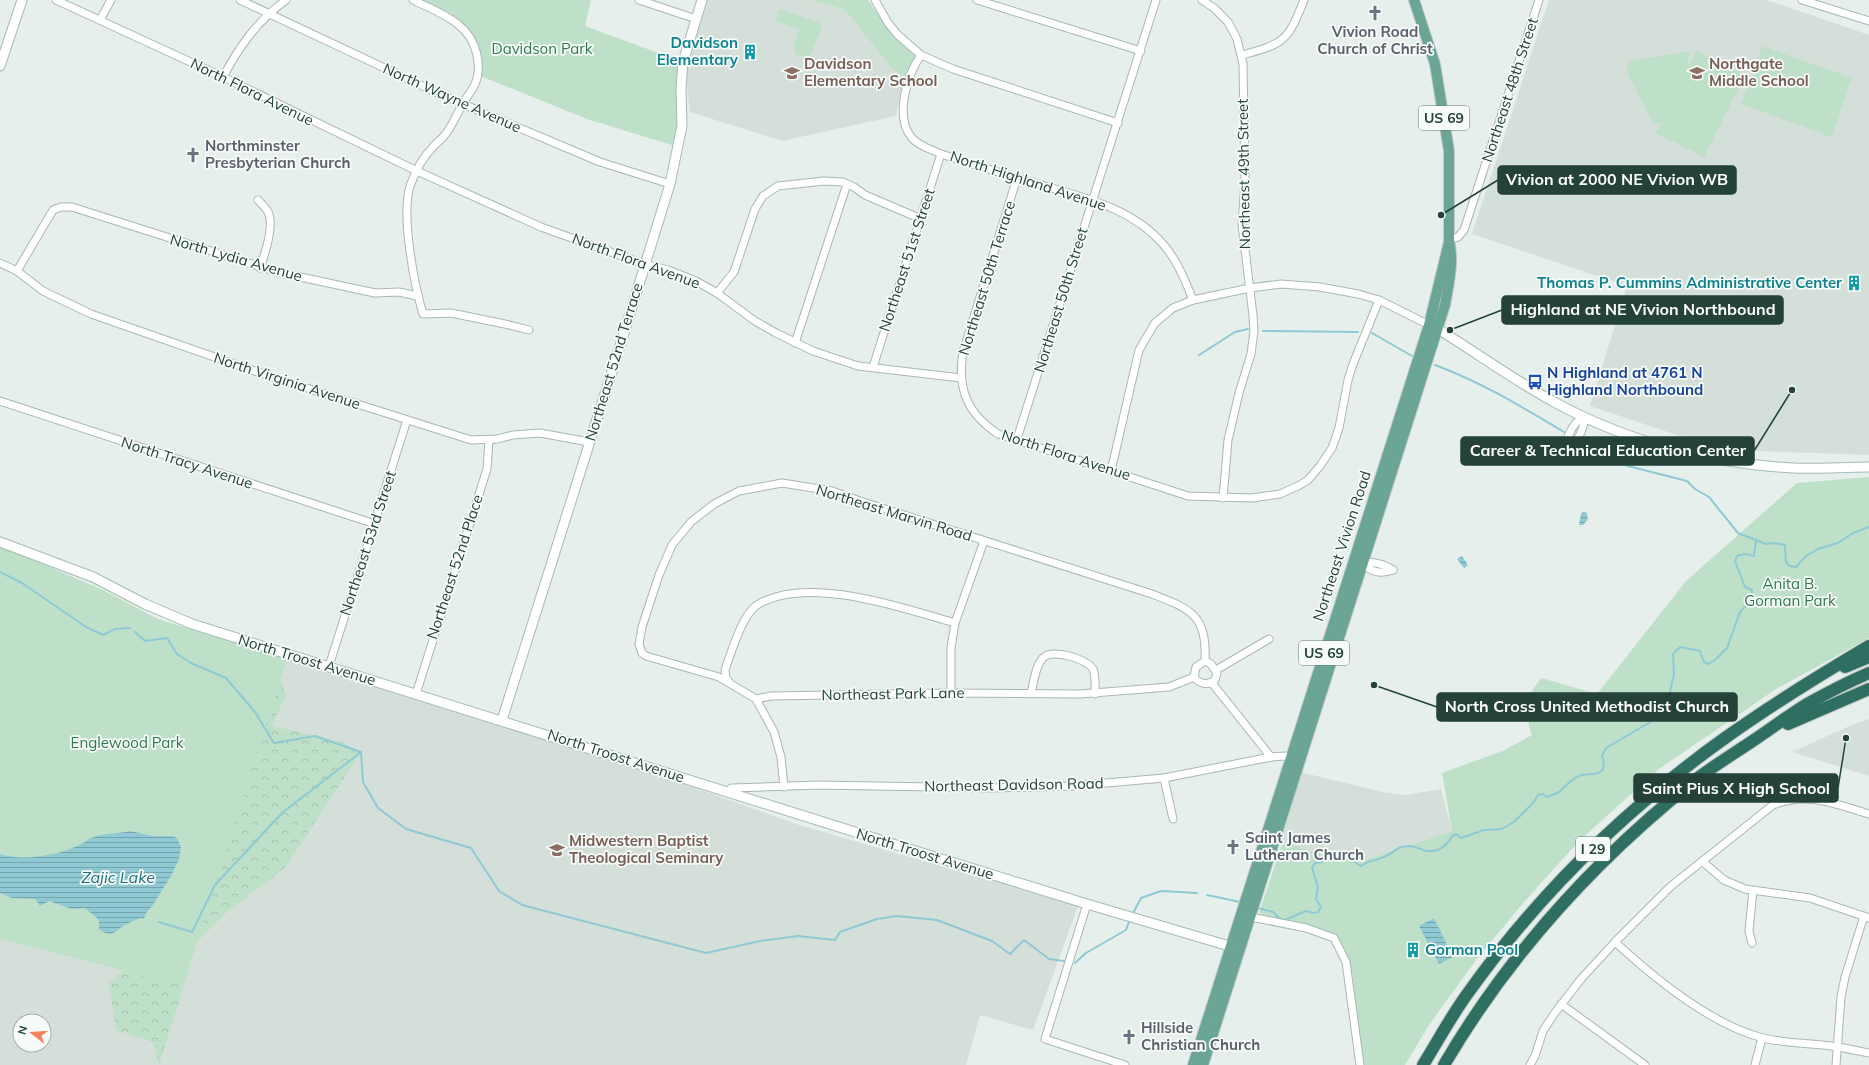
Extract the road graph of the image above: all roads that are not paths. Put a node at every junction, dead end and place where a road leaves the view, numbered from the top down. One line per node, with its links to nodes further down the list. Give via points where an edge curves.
1 (22, 0): 24 (street)
2 (56, 0): 19 (street, North Flora Avenue)
3 (111, 0): 19 (street)
4 (240, 0): 17 (street, North Wayne Avenue)
5 (286, 0): 17 (street)
6 (413, 0): 26 (street, via 453,20 465,30 473,43 478,59 478,75)
7 (639, 0): 18 (street)
8 (702, 0): 18 (street, Northeast 52nd Terrace)
9 (875, 0): 22 (street, via 898,35)
10 (977, 0): 21 (street)
11 (1156, 0): 21 (street, Northeast 50th Street)
12 (1202, 0): 23 (street, Northeast 49th Street, via 1228,22)
13 (1304, 0): 23 (street, via 1294,24 1284,39 1271,47)
14 (1414, 0): 36 (main road, Northeast Vivion Road / US 69, via 1435,64 1449,151)
15 (1539, 0): 36 (street, Northeast 48th Street, via 1464,230 1458,237)
16 (1802, 0): 20 (street)
17 (268, 14): 25 (street, via 238,49); 26 (street, North Wayne Avenue)
18 (696, 19): 31 (street, Northeast 52nd Terrace, via 683,62 682,126)
19 (100, 20): 25 (street, North Flora Avenue)
20 (1869, 21)
21 (1141, 51): 27 (street, Northeast 50th Street)
22 (921, 55): 27 (street, via 954,69); 28 (street, North Highland Avenue, via 905,94 903,117 913,139 921,146)
23 (1242, 55): 41 (street, Northeast 49th Street, via 1245,182 1242,225)
24 (0, 66)
25 (223, 78): 29 (street, North Flora Avenue)
26 (463, 104): 29 (street, via 444,137 426,154); 31 (street, North Wayne Avenue, via 600,162)
27 (1118, 123): 34 (street, Northeast 50th Street)
28 (941, 154): 30 (street, North Highland Avenue); 35 (street, Northeast 51st Street)
29 (417, 171): 38 (street, North Flora Avenue, via 541,227); 43 (street, via 410,186 406,208)
30 (1017, 178): 34 (street, North Highland Avenue); 50 (street, Northeast 50th Terrace, via 963,352)
31 (670, 184): 38 (street, Northeast 52nd Terrace)
32 (847, 184): 35 (street, via 865,195); 42 (street, via 824,181 778,186 763,196 755,210 734,272); 48 (street)
33 (258, 200): 39 (street, via 269,213 270,228 269,242)
34 (1092, 200): 44 (street, North Highland Avenue, via 1128,216 1153,234 1177,264); 54 (street, Northeast 50th Street)
35 (921, 218): 49 (street, Northeast 51st Street)
36 (1449, 240): 46 (main road, Northeast Vivion Road / US 69)
37 (0, 263): 40 (street, North Virginia Avenue)
38 (644, 264): 42 (street, North Flora Avenue, via 689,278); 56 (street, Northeast 52nd Terrace)
39 (260, 268): 40 (street, North Lydia Avenue, via 72,207 58,208 50,214); 43 (street, North Lydia Avenue, via 346,288)
40 (17, 271): 53 (street, North Virginia Avenue, via 43,291 91,314 269,376)
41 (1250, 288): 44 (street); 45 (street, via 1281,284 1320,287); 59 (street, Northeast 49th Street, via 1254,315 1253,341 1228,440)
42 (717, 293): 48 (street, North Flora Avenue, via 755,321)
43 (418, 296): 47 (street, via 422,314 451,313)
44 (1193, 300): 58 (street, via 1166,313 1150,329 1139,350)
45 (1379, 300): 46 (street); 59 (street, North Flora Avenue, via 1353,364 1339,428 1326,457 1313,474 1298,486 1280,494 1252,498)
46 (1433, 327): 52 (street, via 1533,390); 63 (main road, Northeast Vivion Road / US 69)
47 (529, 330)
48 (795, 343): 49 (street, North Flora Avenue, via 858,366)
49 (873, 367): 50 (street, North Flora Avenue)
50 (961, 378): 54 (street, North Flora Avenue, via 969,404 984,425 998,434)
51 (0, 401): 60 (street, North Tracy Avenue)
52 (1584, 416): 52 (street, via 1577,420 1563,456 1571,450 1584,423); 57 (street, via 1673,449 1736,462 1795,468)
53 (407, 420): 55 (street, North Virginia Avenue, via 471,440); 60 (street, Northeast 53rd Street)
54 (1017, 439): 58 (street, North Flora Avenue)
55 (489, 440): 56 (street, North Virginia Avenue, via 540,433); 81 (street, Northeast 52nd Place, via 487,469)
56 (589, 442): 84 (street, Northeast 52nd Terrace)
57 (1869, 467)
58 (1111, 471): 59 (street, North Flora Avenue, via 1188,496)
59 (1223, 498)
60 (375, 524): 71 (street, Northeast 53rd Street)
61 (984, 541): 66 (street); 70 (street, Northeast Marvin Road, via 1152,594 1187,609 1196,617 1202,631 1206,647); 77 (street, Northeast Marvin Road, via 820,488 782,483 739,490 714,504 691,522 672,545 659,575 639,644 646,656 719,677)
62 (0, 542): 71 (street, North Troost Avenue, via 93,577 185,621)
63 (1358, 563): 64 (main road, Northeast Vivion Road / US 69); 65 (main road, Northeast Vivion Road / US 69)
64 (1338, 608): 65 (main road); 87 (main road, Northeast Vivion Road / US 69)
65 (1345, 621): 87 (main road, Northeast Vivion Road / US 69)
66 (955, 623): 77 (street, via 871,599 824,593 784,595 756,606 742,624 725,670 727,680); 79 (street, via 951,648)
67 (1269, 639): 72 (street)
68 (1869, 646): 75 (highway)
69 (1869, 657): 75 (highway, I 29)
70 (1205, 662): 72 (street); 74 (street, via 1196,667)
71 (329, 666): 81 (street, North Troost Avenue)
72 (1216, 670): 76 (street, via 1217,676)
73 (1866, 675): 85 (highway, I 29, via 1807,704)
74 (1194, 678): 76 (street, via 1200,682); 82 (street, Northeast Park Lane, via 1169,687)
75 (1810, 681): 110 (highway, I 29, via 1718,744 1639,806 1576,865 1535,909 1467,994)
76 (1212, 683): 86 (street)
77 (732, 685): 83 (street)
78 (1869, 689): 85 (highway)
79 (951, 693): 80 (street, Northeast Park Lane); 83 (street, Northeast Park Lane, via 771,696)
80 (1031, 693): 82 (street, Northeast Park Lane); 82 (street, via 1040,661 1046,655 1054,653 1079,660 1092,668)
81 (416, 694): 84 (street, North Troost Avenue)
82 (1095, 694)
83 (756, 699): 89 (street, via 774,732)
84 (502, 720): 90 (street, North Troost Avenue)
85 (1762, 735): 111 (highway, I 29, via 1695,780 1642,825 1591,874 1517,956 1480,1006)
86 (1271, 757): 87 (street, Northeast Davidson Road); 88 (street, Northeast Davidson Road)
87 (1296, 758): 96 (main road, Northeast Vivion Road / US 69)
88 (1164, 778): 89 (street, Northeast Davidson Road, via 1031,788 818,785); 92 (street)
89 (784, 787): 90 (street, Northeast Davidson Road, via 732,788)
90 (726, 792): 95 (street, North Troost Avenue)
91 (1869, 814): 93 (street, via 1812,798 1793,799 1774,805)
92 (1173, 819)
93 (1702, 861): 94 (street, via 1724,880); 98 (street, via 1671,886)
94 (1753, 890): 97 (street, via 1810,898); 99 (street, via 1749,931)
95 (1087, 904): 100 (street, North Troost Avenue); 106 (street, via 1045,1040)
96 (1246, 916): 100 (main road, Northeast Vivion Road / US 69); 109 (street, via 1306,928 1334,938 1346,962)
97 (1866, 917): 103 (street, via 1844,977)
98 (1615, 942): 101 (street); 102 (street, via 1647,971 1686,999 1736,1028)
99 (1752, 943)
100 (1236, 947): 107 (main road, Northeast Vivion Road / US 69); 108 (main road, Northeast Vivion Road / US 69)
101 (1561, 1004): 105 (street); 112 (street, via 1543,1031)
102 (1762, 1038): 103 (street); 114 (street)
103 (1839, 1047): 104 (street); 115 (street)
104 (1869, 1053)
105 (1637, 1062): 113 (street)
106 (1125, 1065)
107 (1193, 1065)
108 (1203, 1065)
109 (1360, 1065)
110 (1424, 1065)
111 (1444, 1065)
112 (1530, 1065)
113 (1645, 1065)
114 (1755, 1065)
115 (1836, 1065)

